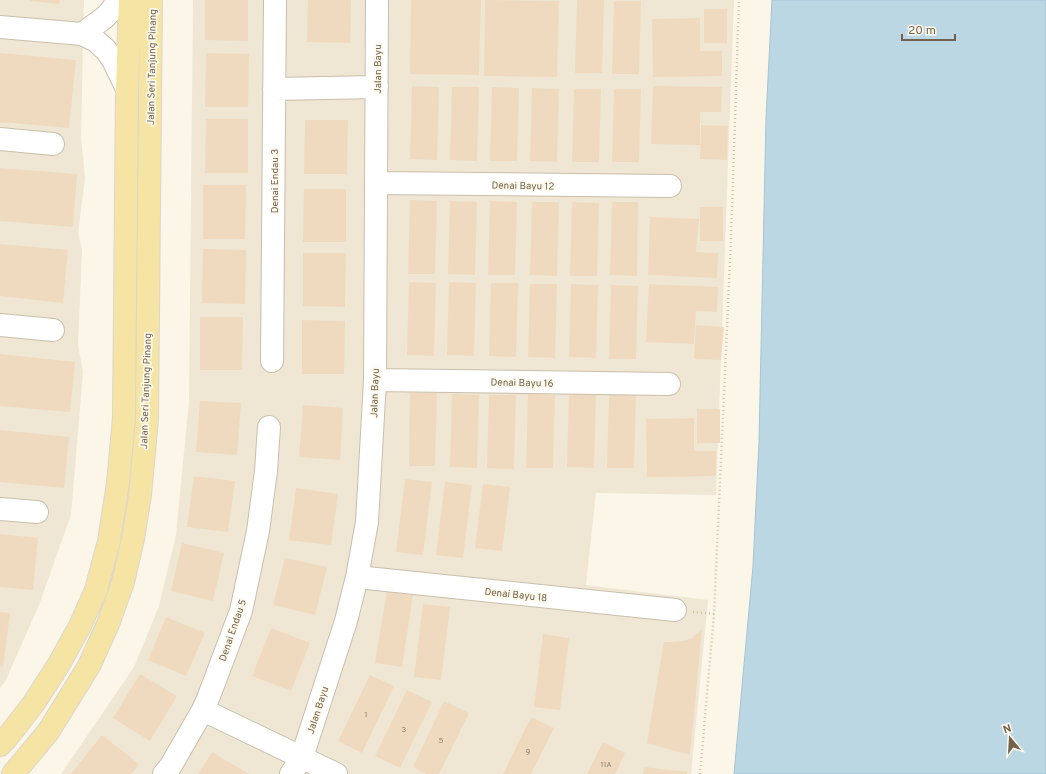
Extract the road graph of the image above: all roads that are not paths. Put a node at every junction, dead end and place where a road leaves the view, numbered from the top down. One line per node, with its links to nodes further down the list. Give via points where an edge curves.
1 (118, 0): 7 (street, via 104,18)
2 (130, 0): 9 (main road, Jalan Seri Tanjung Pinang)
3 (151, 0): 28 (main road, Jalan Seri Tanjung Pinang, via 146,419 140,495 120,589 89,666 48,732)
4 (275, 0): 10 (street, Denai Endau 3)
5 (377, 0): 8 (street, Jalan Bayu)
6 (0, 27): 7 (street)
7 (82, 34): 9 (street, via 106,50)
8 (377, 87): 10 (street); 13 (street, Jalan Bayu)
9 (127, 89): 26 (main road, Jalan Seri Tanjung Pinang, via 124,418 109,541 96,590 80,626 34,703)
10 (274, 89): 17 (street, Denai Endau 3)
11 (0, 139): 12 (street)
12 (53, 144)
13 (376, 183): 14 (street, Denai Bayu 12); 18 (street, Jalan Bayu)
14 (670, 186)
15 (0, 325): 16 (street)
16 (54, 330)
17 (272, 361)
18 (375, 380): 19 (street, Denai Bayu 16); 23 (street, Jalan Bayu, via 367,522)
19 (668, 384)
20 (269, 427): 25 (street, Denai Endau 5, via 258,531 241,611)
21 (0, 509): 22 (street)
22 (37, 512)
23 (357, 578): 24 (street, Denai Bayu 18); 27 (street, Jalan Bayu, via 346,621)
24 (675, 610)
25 (203, 710): 27 (street); 29 (street, Denai Endau 5)
26 (0, 744)
27 (296, 766): 30 (street)
28 (13, 774)
29 (164, 774)
30 (336, 774)

